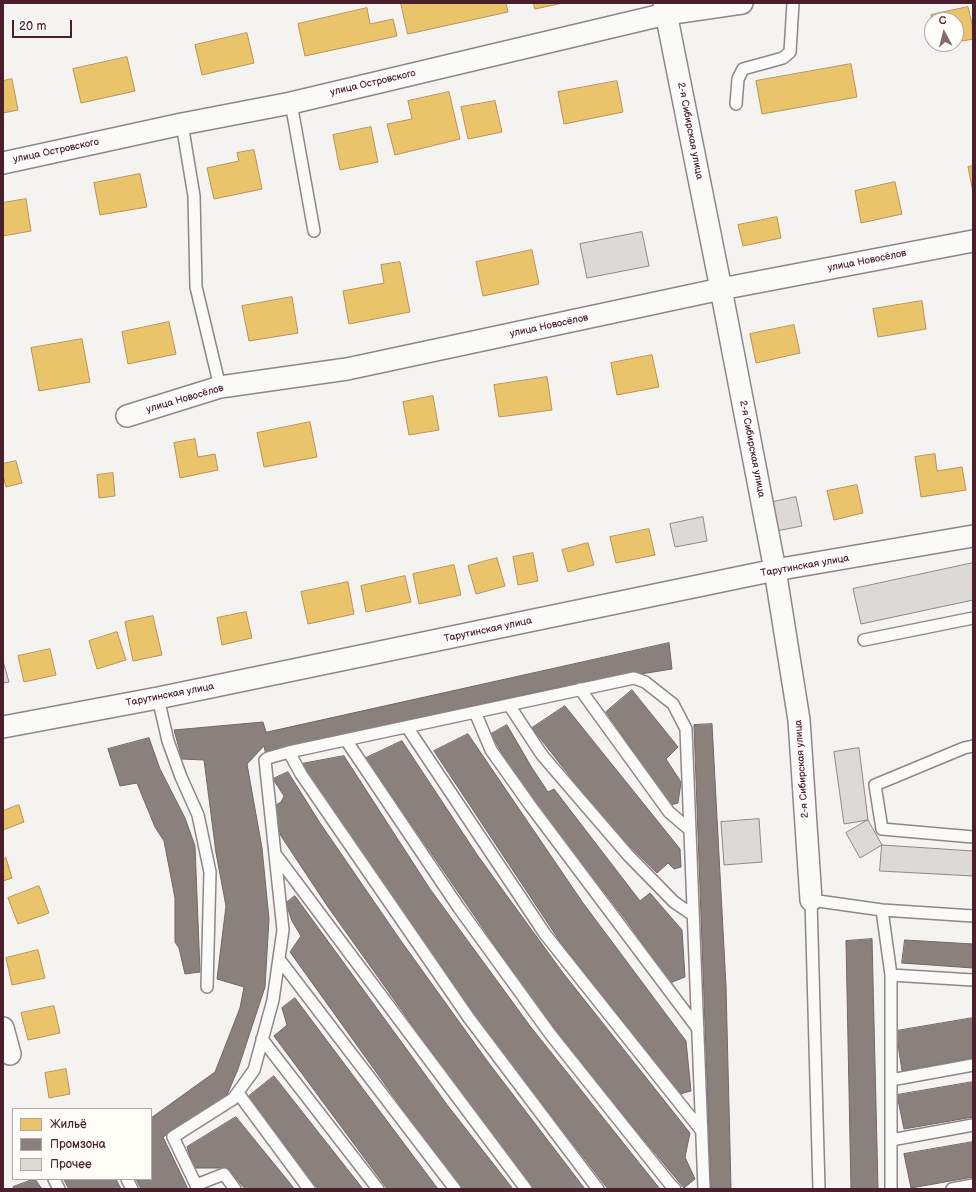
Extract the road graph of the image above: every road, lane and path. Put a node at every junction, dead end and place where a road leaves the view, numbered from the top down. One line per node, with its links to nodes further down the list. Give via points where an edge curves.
1 (742, 3): 3 (street, улица Островского)
2 (793, 3): 5 (lane, via 790,52 783,58 742,70 738,79)
3 (665, 9): 4 (street, улица Островского); 10 (street, 2-я Сибирская улица)
4 (292, 103): 6 (street, улица Островского); 8 (lane)
5 (736, 104)
6 (182, 124): 7 (street, улица Островского); 11 (lane, via 194,196 196,287)
7 (3, 163)
8 (314, 231)
9 (973, 241): 10 (street, улица Новосёлов)
10 (721, 289): 11 (street, улица Новосёлов, via 347,369); 14 (street, 2-я Сибирская улица)
11 (220, 387): 12 (street, улица Новосёлов)
12 (127, 416)
13 (973, 536): 14 (street, Тарутинская улица)
14 (775, 570): 18 (street, Тарутинская улица); 29 (street, 2-я Сибирская улица, via 799,720)
15 (973, 618): 16 (lane)
16 (864, 640)
17 (580, 689): 19 (lane); 26 (lane, via 669,812); 26 (lane, via 634,678 645,682 673,704 686,729)
18 (158, 698): 21 (street, Тарутинская улица); 36 (lane, via 168,741 198,815 210,872)
19 (509, 705): 20 (lane); 31 (lane, via 542,755 628,855 674,902)
20 (475, 712): 22 (lane); 38 (lane, via 491,750)
21 (3, 727)
22 (407, 727): 23 (lane); 45 (lane, via 544,934)
23 (346, 740): 25 (lane); 59 (lane, via 459,908 547,1028)
24 (973, 746): 27 (lane, via 875,784 882,829)
25 (289, 752): 28 (lane, via 268,758 265,763); 58 (lane, via 305,781 469,1018)
26 (690, 830): 31 (lane)
27 (973, 837)
28 (275, 854): 33 (lane, via 283,930); 57 (lane)
29 (811, 900): 30 (lane); 61 (lane)
30 (882, 910): 32 (lane); 34 (lane)
31 (693, 915): 38 (lane)
32 (973, 916)
33 (279, 959): 39 (lane, via 273,1000); 56 (lane)
34 (891, 975): 35 (lane); 42 (lane)
35 (973, 980)
36 (206, 987)
37 (3, 1028): 40 (street)
38 (698, 1029): 45 (lane)
39 (262, 1038): 43 (lane, via 254,1070); 55 (lane)
40 (10, 1054)
41 (973, 1065): 42 (lane)
42 (891, 1080): 46 (lane)
43 (238, 1093): 50 (lane, via 233,1099 173,1137); 54 (lane)
44 (973, 1125): 46 (lane)
45 (701, 1130): 60 (lane)
46 (891, 1140): 62 (lane)
47 (54, 1180): 51 (lane)
48 (128, 1180): 52 (lane)
49 (973, 1185): 63 (lane)
50 (197, 1187): 53 (lane, via 224,1174)
51 (59, 1189)
52 (132, 1189)
53 (235, 1189)
54 (309, 1189)
55 (378, 1189)
56 (455, 1189)
57 (526, 1189)
58 (598, 1189)
59 (675, 1189)
60 (704, 1189)
61 (819, 1189)
62 (891, 1189)
63 (952, 1189)

